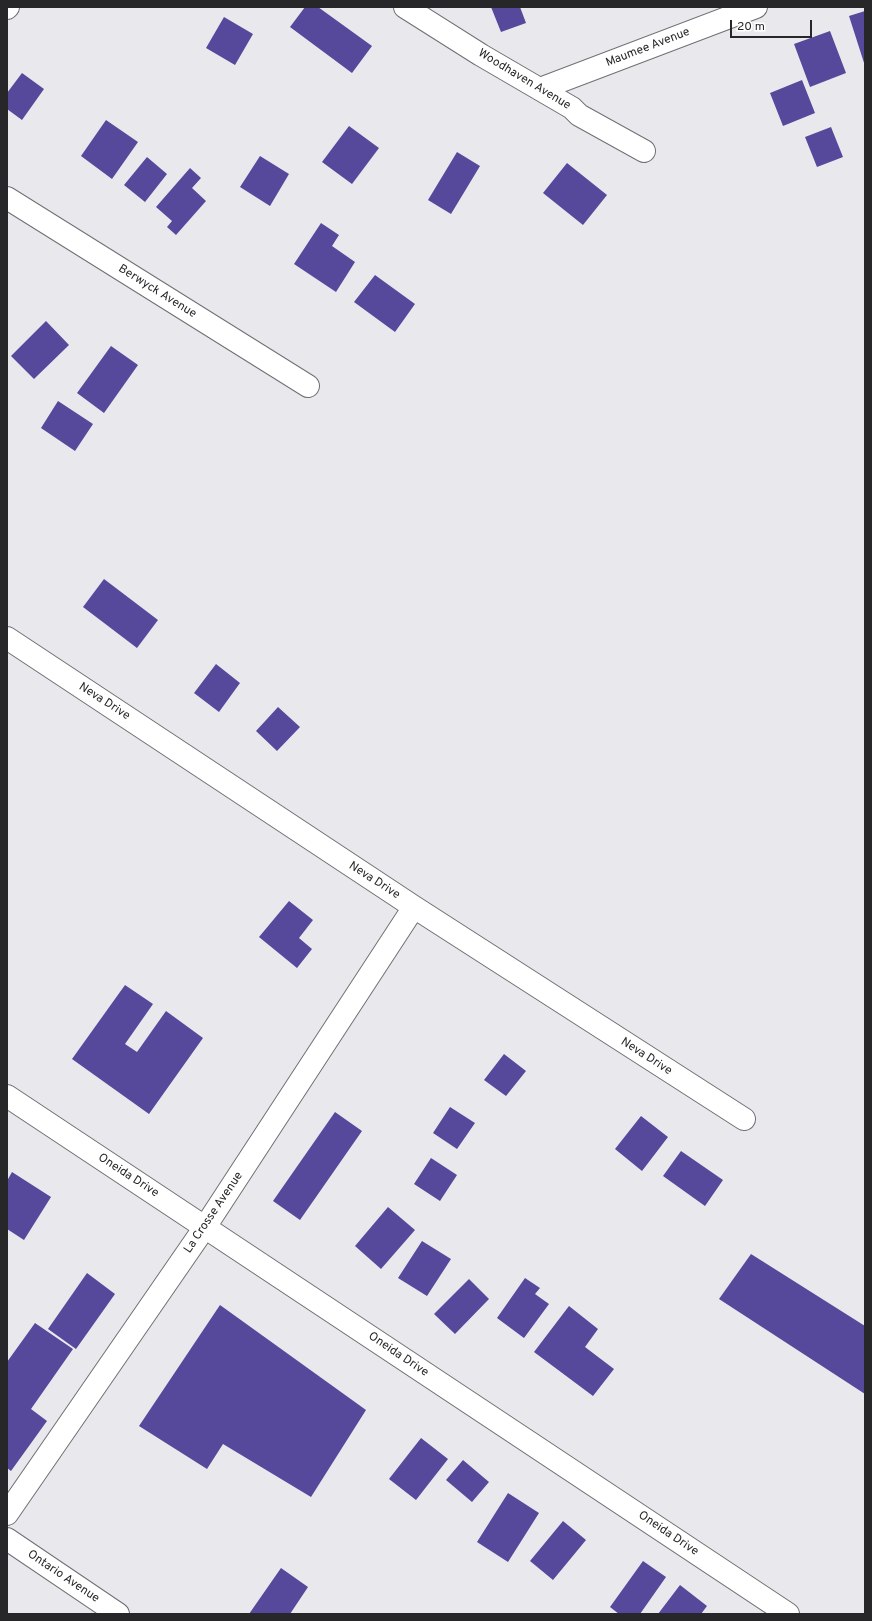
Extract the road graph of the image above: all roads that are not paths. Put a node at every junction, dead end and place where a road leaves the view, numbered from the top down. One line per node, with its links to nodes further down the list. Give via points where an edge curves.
1 (405, 7): 3 (street, Woodhaven Avenue)
2 (756, 7): 3 (street, Maumee Avenue)
3 (540, 89): 4 (street, Woodhaven Avenue, via 579,115)
4 (644, 151)
5 (7, 198): 6 (street, Berwyck Avenue)
6 (308, 386)
7 (7, 638): 8 (street, Neva Drive)
8 (414, 907): 10 (street, Neva Drive); 11 (street, La Crosse Avenue)
9 (7, 1096): 11 (street, Oneida Drive)
10 (744, 1119)
11 (205, 1227): 12 (street, La Crosse Avenue); 15 (street, Oneida Drive)
12 (7, 1514)
13 (7, 1539): 14 (street, Ontario Avenue)
14 (118, 1614)
15 (788, 1614)

